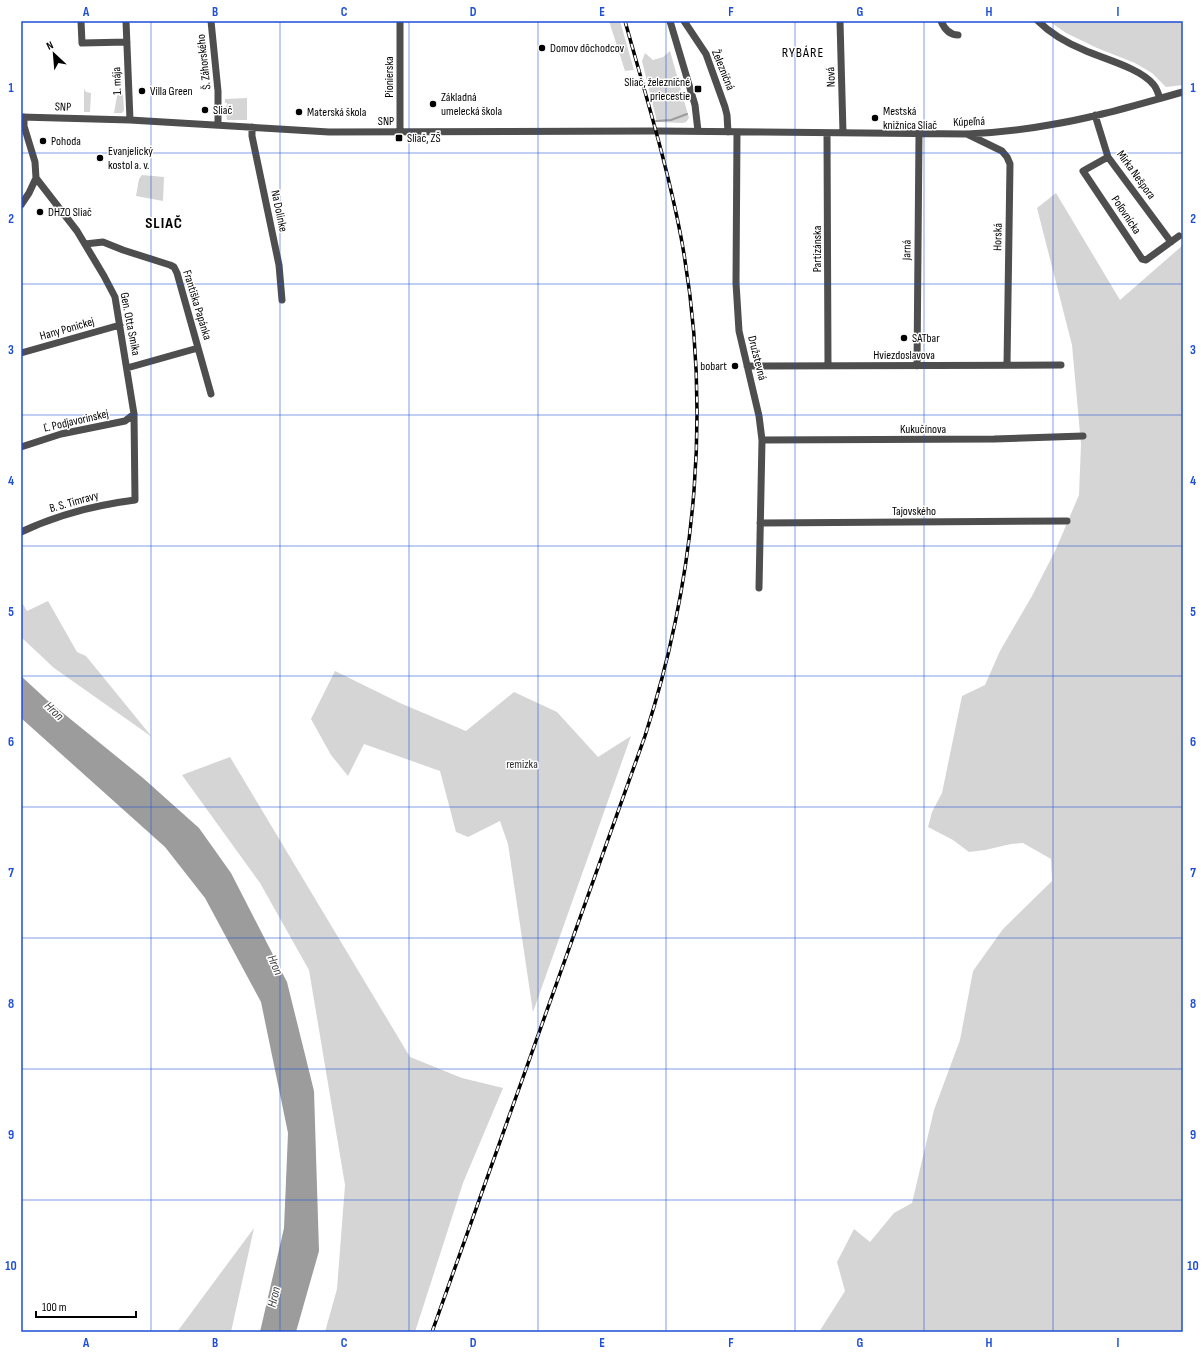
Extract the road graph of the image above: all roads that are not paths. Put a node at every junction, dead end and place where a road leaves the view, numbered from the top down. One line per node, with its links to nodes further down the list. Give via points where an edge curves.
1 (81, 21): 11 (street, via 82,43)
2 (126, 21): 11 (street, 1. mája)
3 (211, 21): 17 (street, Š. Záhorského, via 218,91)
4 (400, 21): 21 (street, Pionierska)
5 (670, 21): 20 (street, via 694,105)
6 (684, 21): 22 (street, Železničná, via 710,64 725,107)
7 (840, 21): 25 (street, Nová)
8 (941, 21): 10 (street, via 948,31)
9 (1038, 21): 13 (street, via 1068,43 1123,65 1147,78)
10 (958, 35)
11 (127, 42): 16 (street, 1. mája)
12 (1183, 92): 13 (street, Kúpeľná)
13 (1160, 98): 14 (street, Kúpeľná)
14 (1095, 115): 27 (street, Kúpeľná, via 1030,128); 28 (street, Mirka Nešpora)
15 (22, 117): 16 (street, SNP); 29 (street, via 35,162)
16 (130, 120): 17 (street, SNP)
17 (218, 125): 18 (street, SNP)
18 (252, 127): 21 (street, SNP, via 329,132); 34 (street, Na Dolinke, via 279,265)
19 (656, 131): 20 (street, Kúpeľná); 21 (street, SNP)
20 (698, 131): 22 (street, Kúpeľná)
21 (400, 132)
22 (728, 132): 23 (street, Kúpeľná)
23 (737, 132): 24 (street, Kúpeľná); 40 (street, Družstevná, via 736,304)
24 (827, 133): 25 (street, Kúpeľná); 41 (street, Partizánska)
25 (843, 133): 26 (street, Kúpeľná)
26 (919, 134): 27 (street, Kúpeľná); 42 (street, Jarná)
27 (967, 134): 38 (street, Horská, via 1002,151 1010,164)
28 (1108, 156): 32 (street, Mirka Nešpora); 32 (street, Poľovnícka, via 1083,171 1142,259 1146,260)
29 (36, 178): 30 (street); 33 (street, Gen. Otta Smika)
30 (21, 205)
31 (1179, 236): 32 (street, Poľovnícka)
32 (1171, 242)
33 (85, 244): 35 (street, Gen. Otta Smika, via 112,291); 36 (street, Františka Papánka, via 103,242 172,266 177,273)
34 (282, 300)
35 (120, 325): 37 (street, Hany Ponickej); 43 (street, Gen. Otta Smika)
36 (198, 348): 43 (street, Gen. Otta Smika); 44 (street, Františka Papánka)
37 (21, 354)
38 (1007, 365): 39 (street, Hviezdoslavova); 42 (street, Hviezdoslavova)
39 (1061, 365)
40 (747, 366): 41 (street, Hviezdoslavova); 47 (street, Družstevná)
41 (828, 366): 42 (street, Hviezdoslavova)
42 (917, 366)
43 (127, 368): 45 (street, Gen. Otta Smika)
44 (211, 394)
45 (134, 414): 48 (street, Ľ. Podjavorinskej, via 124,421 61,434); 49 (street, Gen. Otta Smika)
46 (1083, 436): 47 (street, Kukučínova)
47 (762, 440): 51 (street, Družstevná)
48 (21, 447)
49 (135, 500): 52 (street, B. S. Timravy, via 78,510)
50 (1067, 521): 51 (street, Tajovského)
51 (760, 523): 53 (street, Družstevná)
52 (21, 532)
53 (759, 588)

